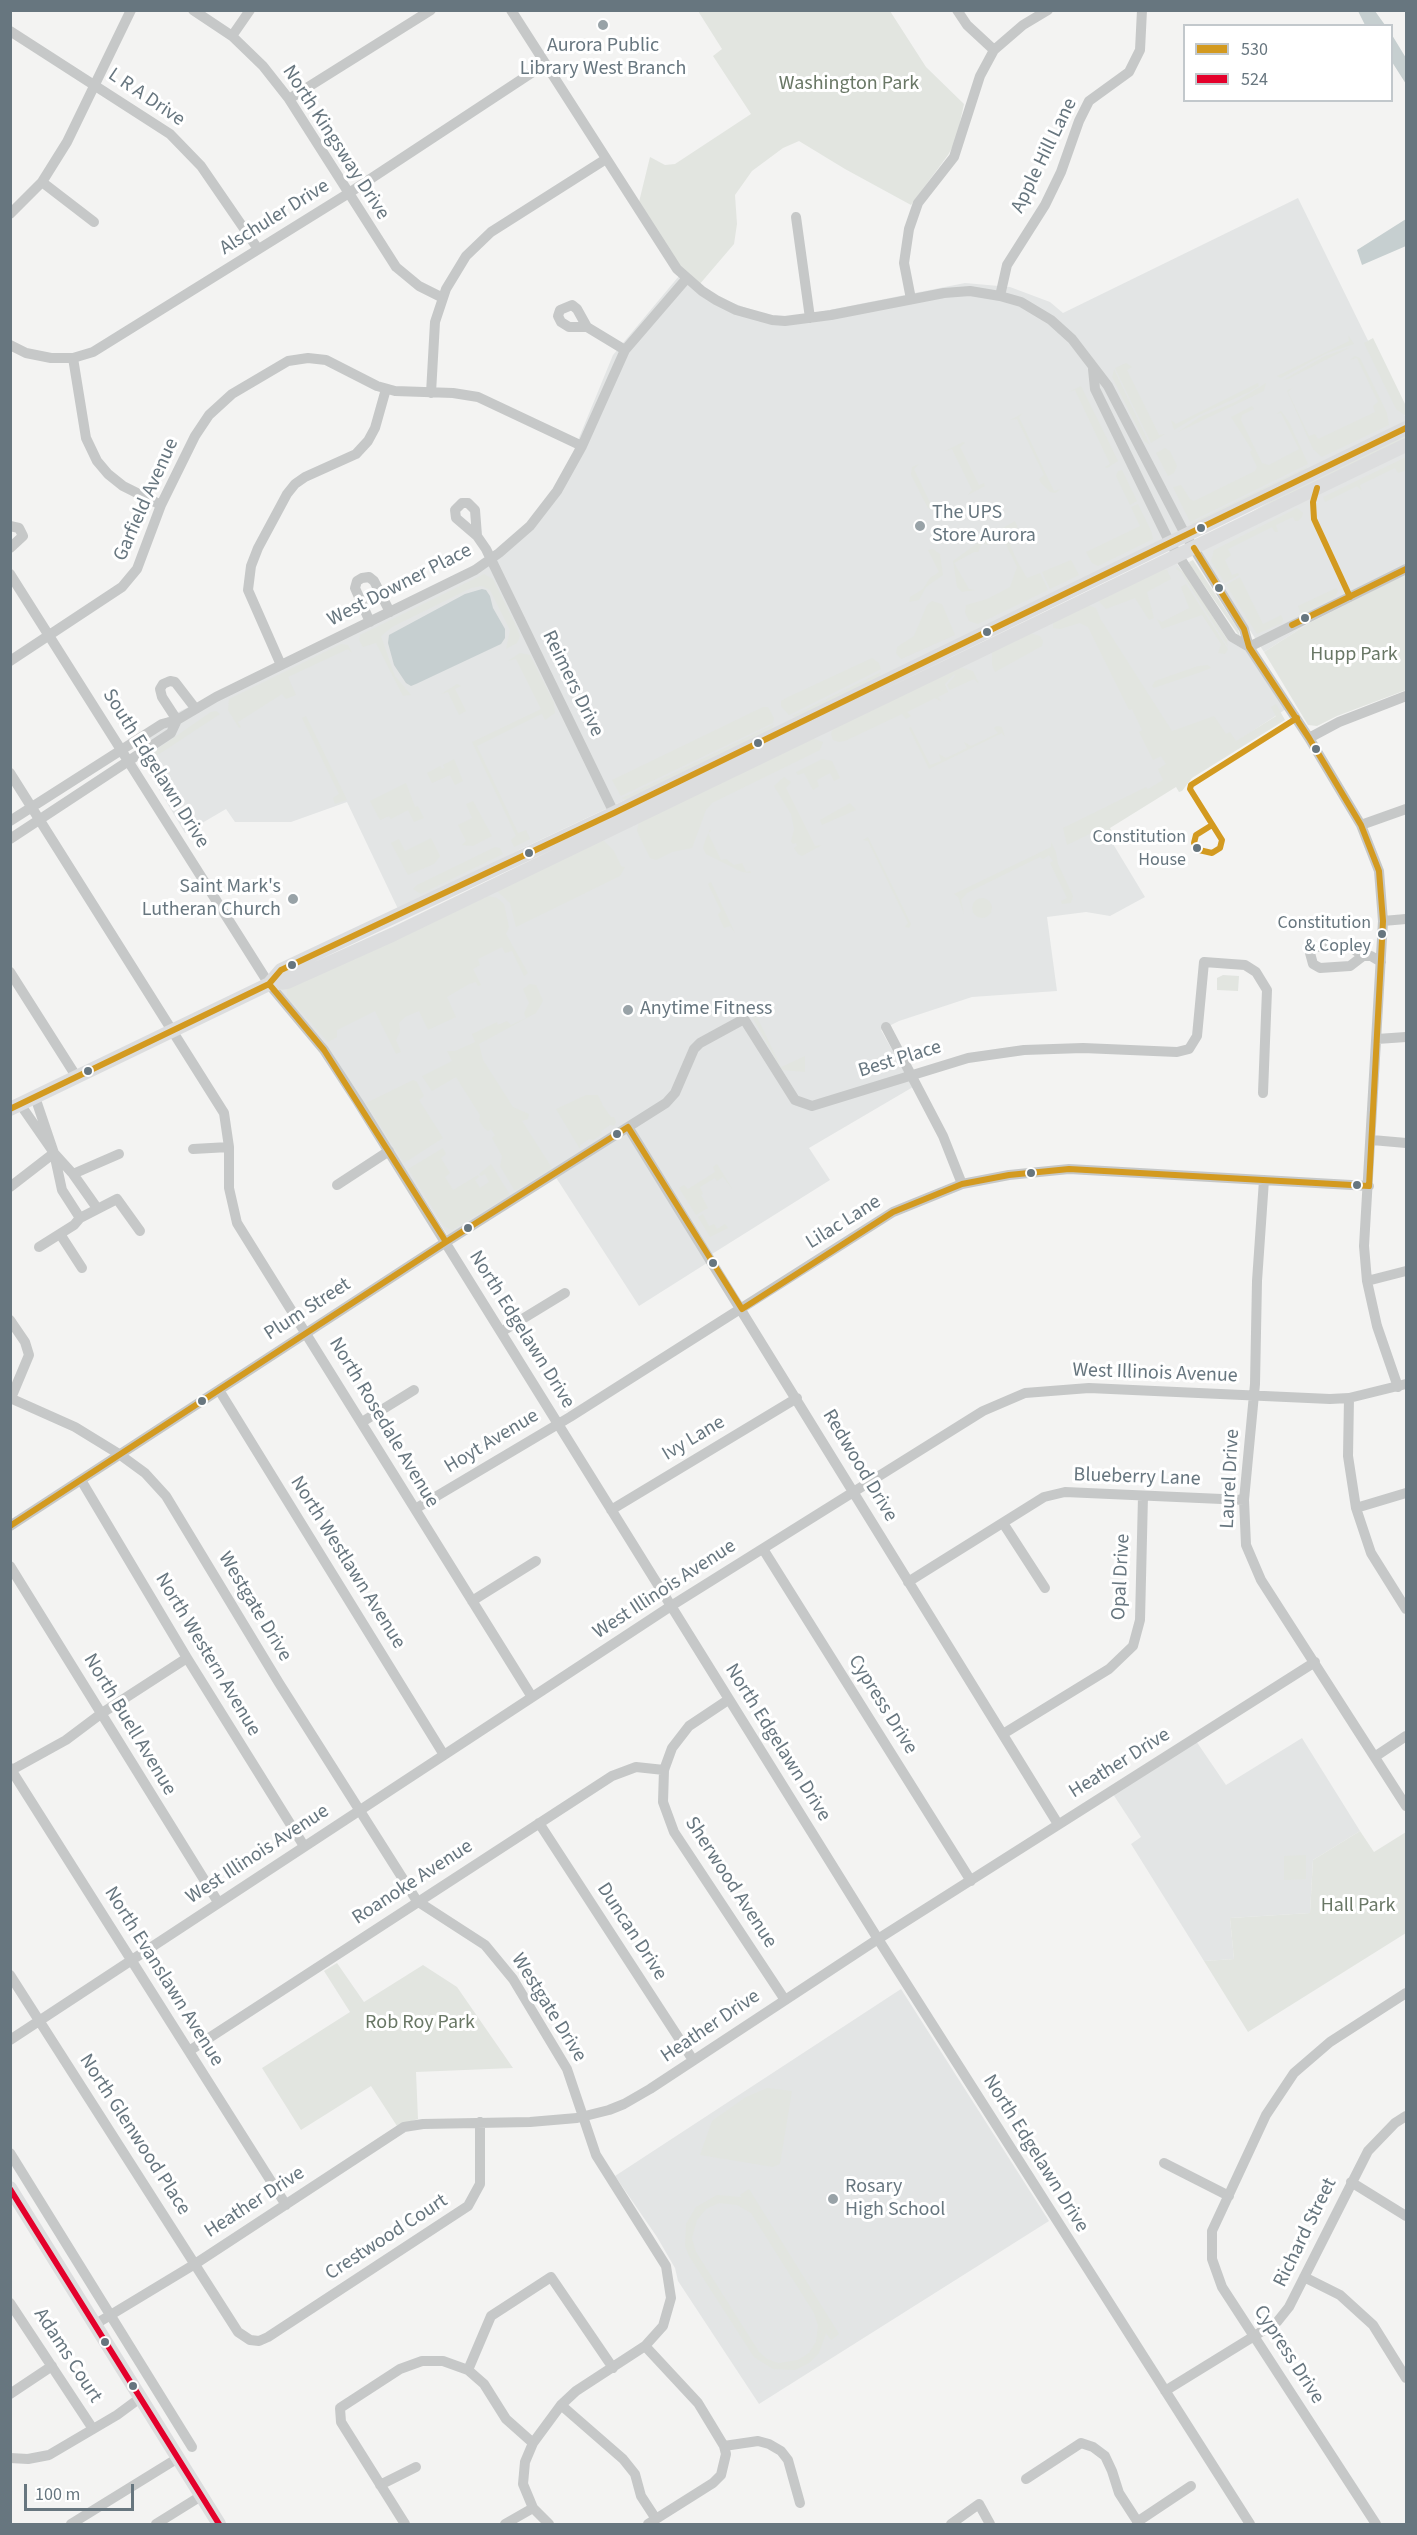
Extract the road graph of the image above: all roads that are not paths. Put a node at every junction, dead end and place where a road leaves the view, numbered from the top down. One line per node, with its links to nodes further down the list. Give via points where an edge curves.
1 (131, 10): 13 (street)
2 (193, 10): 10 (street, North Kingsway Drive)
3 (250, 10): 10 (street)
4 (431, 10): 14 (street)
5 (511, 10): 12 (street)
6 (957, 10): 11 (street)
7 (1048, 10): 11 (street)
8 (1142, 10): 23 (street, Apple Hill Lane, via 1140,50 1129,72 1089,101 1049,197 1007,265)
9 (10, 31): 13 (street, L R A Drive)
10 (232, 36): 14 (street, North Kingsway Drive)
11 (994, 50): 25 (street, via 980,76 954,157 918,203 909,229 904,263)
12 (545, 64): 15 (street); 17 (street, Alschuler Drive)
13 (94, 85): 16 (street, via 67,142); 21 (street, L R A Drive, via 171,134 201,166)
14 (289, 99): 17 (street, North Kingsway Drive)
15 (606, 159): 22 (street, via 677,269); 24 (street, via 480,242 458,267)
16 (42, 182): 18 (street); 20 (street)
17 (349, 193): 21 (street, Alschuler Drive); 24 (street, North Kingsway Drive, via 400,272)
18 (10, 214)
19 (796, 218): 26 (street)
20 (94, 222)
21 (258, 249): 30 (street, Alschuler Drive, via 102,348)
22 (687, 278): 26 (street, via 736,310 772,320); 29 (street, West Downer Place)
23 (1000, 296): 25 (street, via 970,291); 31 (street, via 1021,302 1051,320 1072,339)
24 (443, 298): 33 (street, via 435,322)
25 (911, 299): 26 (street)
26 (810, 318)
27 (587, 327): 29 (street)
28 (10, 345): 30 (street, Alschuler Drive, via 43,357)
29 (625, 350): 36 (street, West Downer Place)
30 (73, 357): 37 (street, via 86,438 97,461 123,486)
31 (1093, 369): 40 (street, via 1108,386); 42 (street, via 1095,389)
32 (386, 389): 33 (street, Garfield Avenue); 37 (street, Garfield Avenue, via 326,360 308,358 279,364 232,394 209,415); 51 (street, via 368,441 356,454 295,484 286,494 251,566 248,591)
33 (430, 393): 36 (street, Garfield Avenue, via 486,400)
34 (1407, 428): 40 (main road)
35 (1407, 445): 40 (main road)
36 (582, 446): 43 (street, West Downer Place, via 557,491 530,526)
37 (161, 505): 48 (street, Garfield Avenue, via 133,575 115,594)
38 (10, 526): 41 (street, via 19,528 23,536)
39 (477, 536): 43 (street, Reimers Drive)
40 (1190, 542): 42 (main road); 49 (street, via 1244,629)
41 (10, 548)
42 (1174, 549): 49 (street, via 1232,637); 55 (main road); 60 (main road)
43 (491, 560): 46 (street, West Downer Place); 63 (street, Reimers Drive)
44 (1407, 569): 49 (street)
45 (10, 574): 48 (street, South Edgelawn Drive)
46 (390, 612): 47 (street, West Downer Place); 47 (street, via 374,581 362,578 355,588)
47 (370, 622): 51 (street, West Downer Place)
48 (50, 636): 50 (street, Garfield Avenue); 57 (street, South Edgelawn Drive)
49 (1250, 647): 56 (street)
50 (10, 661)
51 (281, 665): 53 (street, West Downer Place)
52 (1407, 696): 56 (street)
53 (195, 708): 54 (street, West Downer Place); 54 (street, via 175,682 163,684 162,697)
54 (177, 720): 57 (street, West Downer Place, via 162,724); 58 (street, West Downer Place, via 171,733)
55 (786, 729): 60 (main road, via 781,740 741,760); 63 (main road)
56 (1309, 738): 66 (street)
57 (121, 749): 58 (street, South Edgelawn Drive); 61 (street, West Downer Place)
58 (128, 761): 64 (street, West Downer Place); 75 (street, South Edgelawn Drive)
59 (10, 773): 61 (street, North Rosedale Avenue)
60 (725, 775): 63 (main road)
61 (32, 807): 64 (street, North Rosedale Avenue); 65 (street, West Downer Place)
62 (1407, 809): 66 (street)
63 (617, 818): 68 (main road); 71 (main road)
64 (40, 820): 67 (street, West Downer Place); 77 (street, North Rosedale Avenue)
65 (10, 821)
66 (1361, 825): 70 (street, via 1379,871)
67 (10, 839)
68 (411, 909): 71 (main road, via 411,919 398,926); 75 (main road, via 281,970)
69 (1407, 919): 70 (street)
70 (1383, 921): 73 (street)
71 (394, 934): 75 (main road, via 287,982)
72 (1363, 956): 73 (street)
73 (1381, 962): 79 (street)
74 (10, 972): 81 (street)
75 (269, 984): 77 (main road); 90 (street, North Edgelawn Drive, via 324,1050)
76 (886, 1027): 80 (street)
77 (172, 1030): 81 (main road); 88 (street, North Rosedale Avenue, via 224,1113)
78 (1407, 1037): 79 (street)
79 (1377, 1039): 86 (street)
80 (911, 1074): 82 (street, Best Place, via 968,1058 1024,1050 1189,1049 1197,1036 1204,962 1245,964 1256,972 1267,990); 85 (street, Best Place, via 820,1105 806,1105 795,1100 744,1019 700,1042 675,1094); 95 (street)
81 (76, 1076): 83 (main road)
82 (1263, 1093)
83 (35, 1096): 84 (main road); 91 (street)
84 (15, 1106): 91 (street)
85 (628, 1127): 103 (street, Plum Street); 109 (street, Redwood Drive)
86 (1372, 1140): 87 (street); 97 (street)
87 (1407, 1143)
88 (229, 1147): 89 (street); 111 (street, North Rosedale Avenue, via 229,1188 237,1223)
89 (193, 1149)
90 (389, 1151): 96 (street); 103 (street, North Edgelawn Drive)
91 (54, 1153): 93 (street); 98 (street); 100 (street, via 62,1190)
92 (119, 1154): 93 (street)
93 (73, 1174): 99 (street)
94 (1264, 1179): 95 (street, Lilac Lane, via 1069,1169); 97 (street, Lilac Lane); 116 (street, Laurel Drive)
95 (962, 1184): 109 (street, Lilac Lane, via 894,1212)
96 (338, 1185)
97 (1369, 1186): 107 (street, via 1364,1246)
98 (10, 1187)
99 (97, 1208): 100 (street); 101 (street, via 117,1199)
100 (80, 1218): 102 (street)
101 (140, 1231)
102 (60, 1234): 104 (street); 105 (street)
103 (446, 1242): 111 (street, Plum Street); 112 (street, North Edgelawn Drive)
104 (39, 1247)
105 (82, 1268)
106 (1407, 1271): 107 (street)
107 (1367, 1281): 113 (street, via 1377,1326)
108 (565, 1293): 112 (street)
109 (742, 1309): 118 (street, Redwood Drive); 121 (street, Lilac Lane)
110 (10, 1320): 117 (street, via 29,1355)
111 (307, 1332): 114 (street, Plum Street); 120 (street, North Rosedale Avenue)
112 (501, 1332): 121 (street, North Edgelawn Drive)
113 (1402, 1386): 119 (street, West Illinois Avenue)
114 (219, 1390): 122 (street, Plum Street); 148 (street, North Westlawn Avenue)
115 (414, 1390): 120 (street)
116 (1254, 1395): 119 (street, West Illinois Avenue); 124 (street, West Illinois Avenue, via 1089,1388 1025,1393 983,1411); 127 (street, Laurel Drive)
117 (11, 1398): 122 (street, Westgate Drive, via 75,1427)
118 (797, 1398): 124 (street, Redwood Drive); 130 (street, Ivy Lane)
119 (1349, 1398): 128 (street, via 1348,1456)
120 (362, 1422): 129 (street, North Rosedale Avenue)
121 (558, 1424): 129 (street, Hoyt Avenue); 130 (street, North Edgelawn Drive)
122 (119, 1454): 123 (street, Plum Street); 153 (street, Westgate Drive, via 145,1473 167,1497)
123 (81, 1480): 132 (street, Plum Street); 141 (street, North Western Avenue)
124 (854, 1493): 133 (street, West Illinois Avenue); 136 (street, Redwood Drive)
125 (1407, 1493): 128 (street)
126 (1143, 1496): 127 (street, Blueberry Lane); 131 (street, Blueberry Lane, via 1065,1492 1044,1497); 146 (street, Opal Drive, via 1140,1620 1133,1646 1109,1670)
127 (1244, 1500): 142 (street, Laurel Drive, via 1246,1545 1261,1580)
128 (1356, 1508): 139 (street, via 1371,1553)
129 (415, 1509): 138 (street, North Rosedale Avenue)
130 (611, 1510): 140 (street, North Edgelawn Drive)
131 (1003, 1522): 136 (street, Blueberry Lane); 137 (street)
132 (10, 1526)
133 (763, 1549): 140 (street, West Illinois Avenue); 157 (street, Cypress Drive)
134 (536, 1561): 138 (street)
135 (10, 1566): 145 (street, North Buell Avenue)
136 (909, 1582): 146 (street, Redwood Drive)
137 (1045, 1588)
138 (472, 1601): 143 (street, North Rosedale Avenue)
139 (1405, 1603)
140 (671, 1606): 143 (street, West Illinois Avenue); 144 (street, North Edgelawn Drive)
141 (187, 1658): 145 (street); 156 (street, North Western Avenue)
142 (1316, 1662): 149 (street, Laurel Drive); 155 (street, Heather Drive)
143 (532, 1697): 148 (street, West Illinois Avenue)
144 (728, 1700): 151 (street, Sherwood Avenue, via 689,1726); 160 (street, North Edgelawn Drive)
145 (102, 1713): 150 (street, via 66,1740); 159 (street, North Buell Avenue)
146 (1003, 1734): 155 (street, Redwood Drive)
147 (1407, 1737): 149 (street)
148 (444, 1755): 153 (street, West Illinois Avenue)
149 (1376, 1756): 152 (street, Laurel Drive)
150 (11, 1770): 161 (street, North Evanslawn Avenue)
151 (664, 1770): 154 (street, Roanoke Avenue, via 623,1770); 164 (street, Sherwood Avenue, via 663,1802 669,1823)
152 (1407, 1806)
153 (359, 1810): 156 (street, West Illinois Avenue); 158 (street, Westgate Drive)
154 (539, 1823): 158 (street, Roanoke Avenue); 168 (street, Duncan Drive)
155 (1058, 1824): 157 (street, Heather Drive)
156 (304, 1846): 159 (street, West Illinois Avenue)
157 (971, 1881): 160 (street, Heather Drive)
158 (417, 1901): 167 (street, Roanoke Avenue); 170 (street, Westgate Drive, via 485,1945 513,1979 567,2069)
159 (219, 1902): 161 (street, West Illinois Avenue)
160 (878, 1939): 164 (street, Heather Drive); 191 (street, North Edgelawn Drive)
161 (131, 1961): 165 (street, West Illinois Avenue); 167 (street, North Evanslawn Avenue)
162 (10, 1975): 165 (street, North Glenwood Place)
163 (1407, 1993): 176 (street, Cypress Drive, via 1330,2042 1294,2073 1266,2115)
164 (784, 2000): 168 (street, Heather Drive)
165 (39, 2021): 166 (street, West Illinois Avenue); 179 (street, North Glenwood Place)
166 (10, 2040)
167 (189, 2051): 177 (street, North Evanslawn Avenue)
168 (693, 2060): 170 (street, Heather Drive, via 624,2104)
169 (1407, 2116): 174 (street, Richard Street, via 1368,2151)
170 (582, 2117): 171 (street, Heather Drive); 186 (street, Westgate Drive, via 596,2155 666,2266 671,2298 663,2326)
171 (480, 2122): 177 (street, Heather Drive, via 404,2127); 185 (street, Crestwood Court, via 480,2184 468,2206 268,2337)
172 (10, 2154): 182 (street)
173 (1164, 2163): 176 (street)
174 (1351, 2182): 178 (street); 180 (street, Richard Street)
175 (10, 2188): 183 (main road)
176 (1229, 2196): 184 (street, Cypress Drive, via 1212,2231 1212,2259 1222,2287)
177 (286, 2205): 179 (street, Heather Drive)
178 (1407, 2216)
179 (195, 2264): 182 (street, Heather Drive); 185 (street, North Glenwood Place, via 237,2332)
180 (1304, 2277): 184 (street, Richard Street, via 1277,2322); 190 (street, via 1340,2295 1373,2325)
181 (10, 2303): 187 (street, Adams Court)
182 (110, 2317): 183 (street, Heather Drive); 198 (street)
183 (94, 2325): 193 (main road)
184 (1255, 2336): 191 (street, Richard Street); 219 (street, Cypress Drive)
185 (250, 2340)
186 (645, 2346): 188 (street, Westgate Drive); 197 (street, via 698,2403)
187 (52, 2366): 192 (street); 195 (street, Adams Court)
188 (613, 2368): 189 (street, via 551,2277 491,2316); 194 (street, Westgate Drive)
189 (468, 2370): 196 (street, via 484,2384 506,2419); 203 (street, via 443,2361 422,2361 400,2369 340,2408 340,2422)
190 (1407, 2378)
191 (1165, 2391): 218 (street, North Edgelawn Drive)
192 (10, 2394)
193 (140, 2398): 195 (street); 200 (main road)
194 (561, 2405): 196 (street, Westgate Drive); 208 (street, via 634,2474)
195 (93, 2429): 199 (street, via 49,2455)
196 (533, 2443): 207 (street, Westgate Drive, via 525,2462 524,2484)
197 (724, 2446): 206 (street, via 758,2441 781,2451 788,2460); 208 (street, via 721,2475)
198 (192, 2447)
199 (10, 2458)
200 (178, 2458): 205 (main road); 211 (street)
201 (416, 2467): 203 (street)
202 (1026, 2479): 210 (street, via 1081,2443 1093,2447 1105,2456 1119,2493)
203 (380, 2485): 214 (street)
204 (1191, 2486): 210 (street)
205 (201, 2496): 212 (street); 213 (main road)
206 (800, 2503)
207 (533, 2508): 215 (street); 216 (street, Westgate Drive)
208 (652, 2522)
209 (986, 2523): 217 (street, via 980,2504)
210 (1138, 2523)
211 (71, 2524)
212 (156, 2524)
213 (219, 2524)
214 (405, 2524)
215 (506, 2524)
216 (549, 2524)
217 (951, 2524)
218 (1250, 2524)
219 (1376, 2524)

